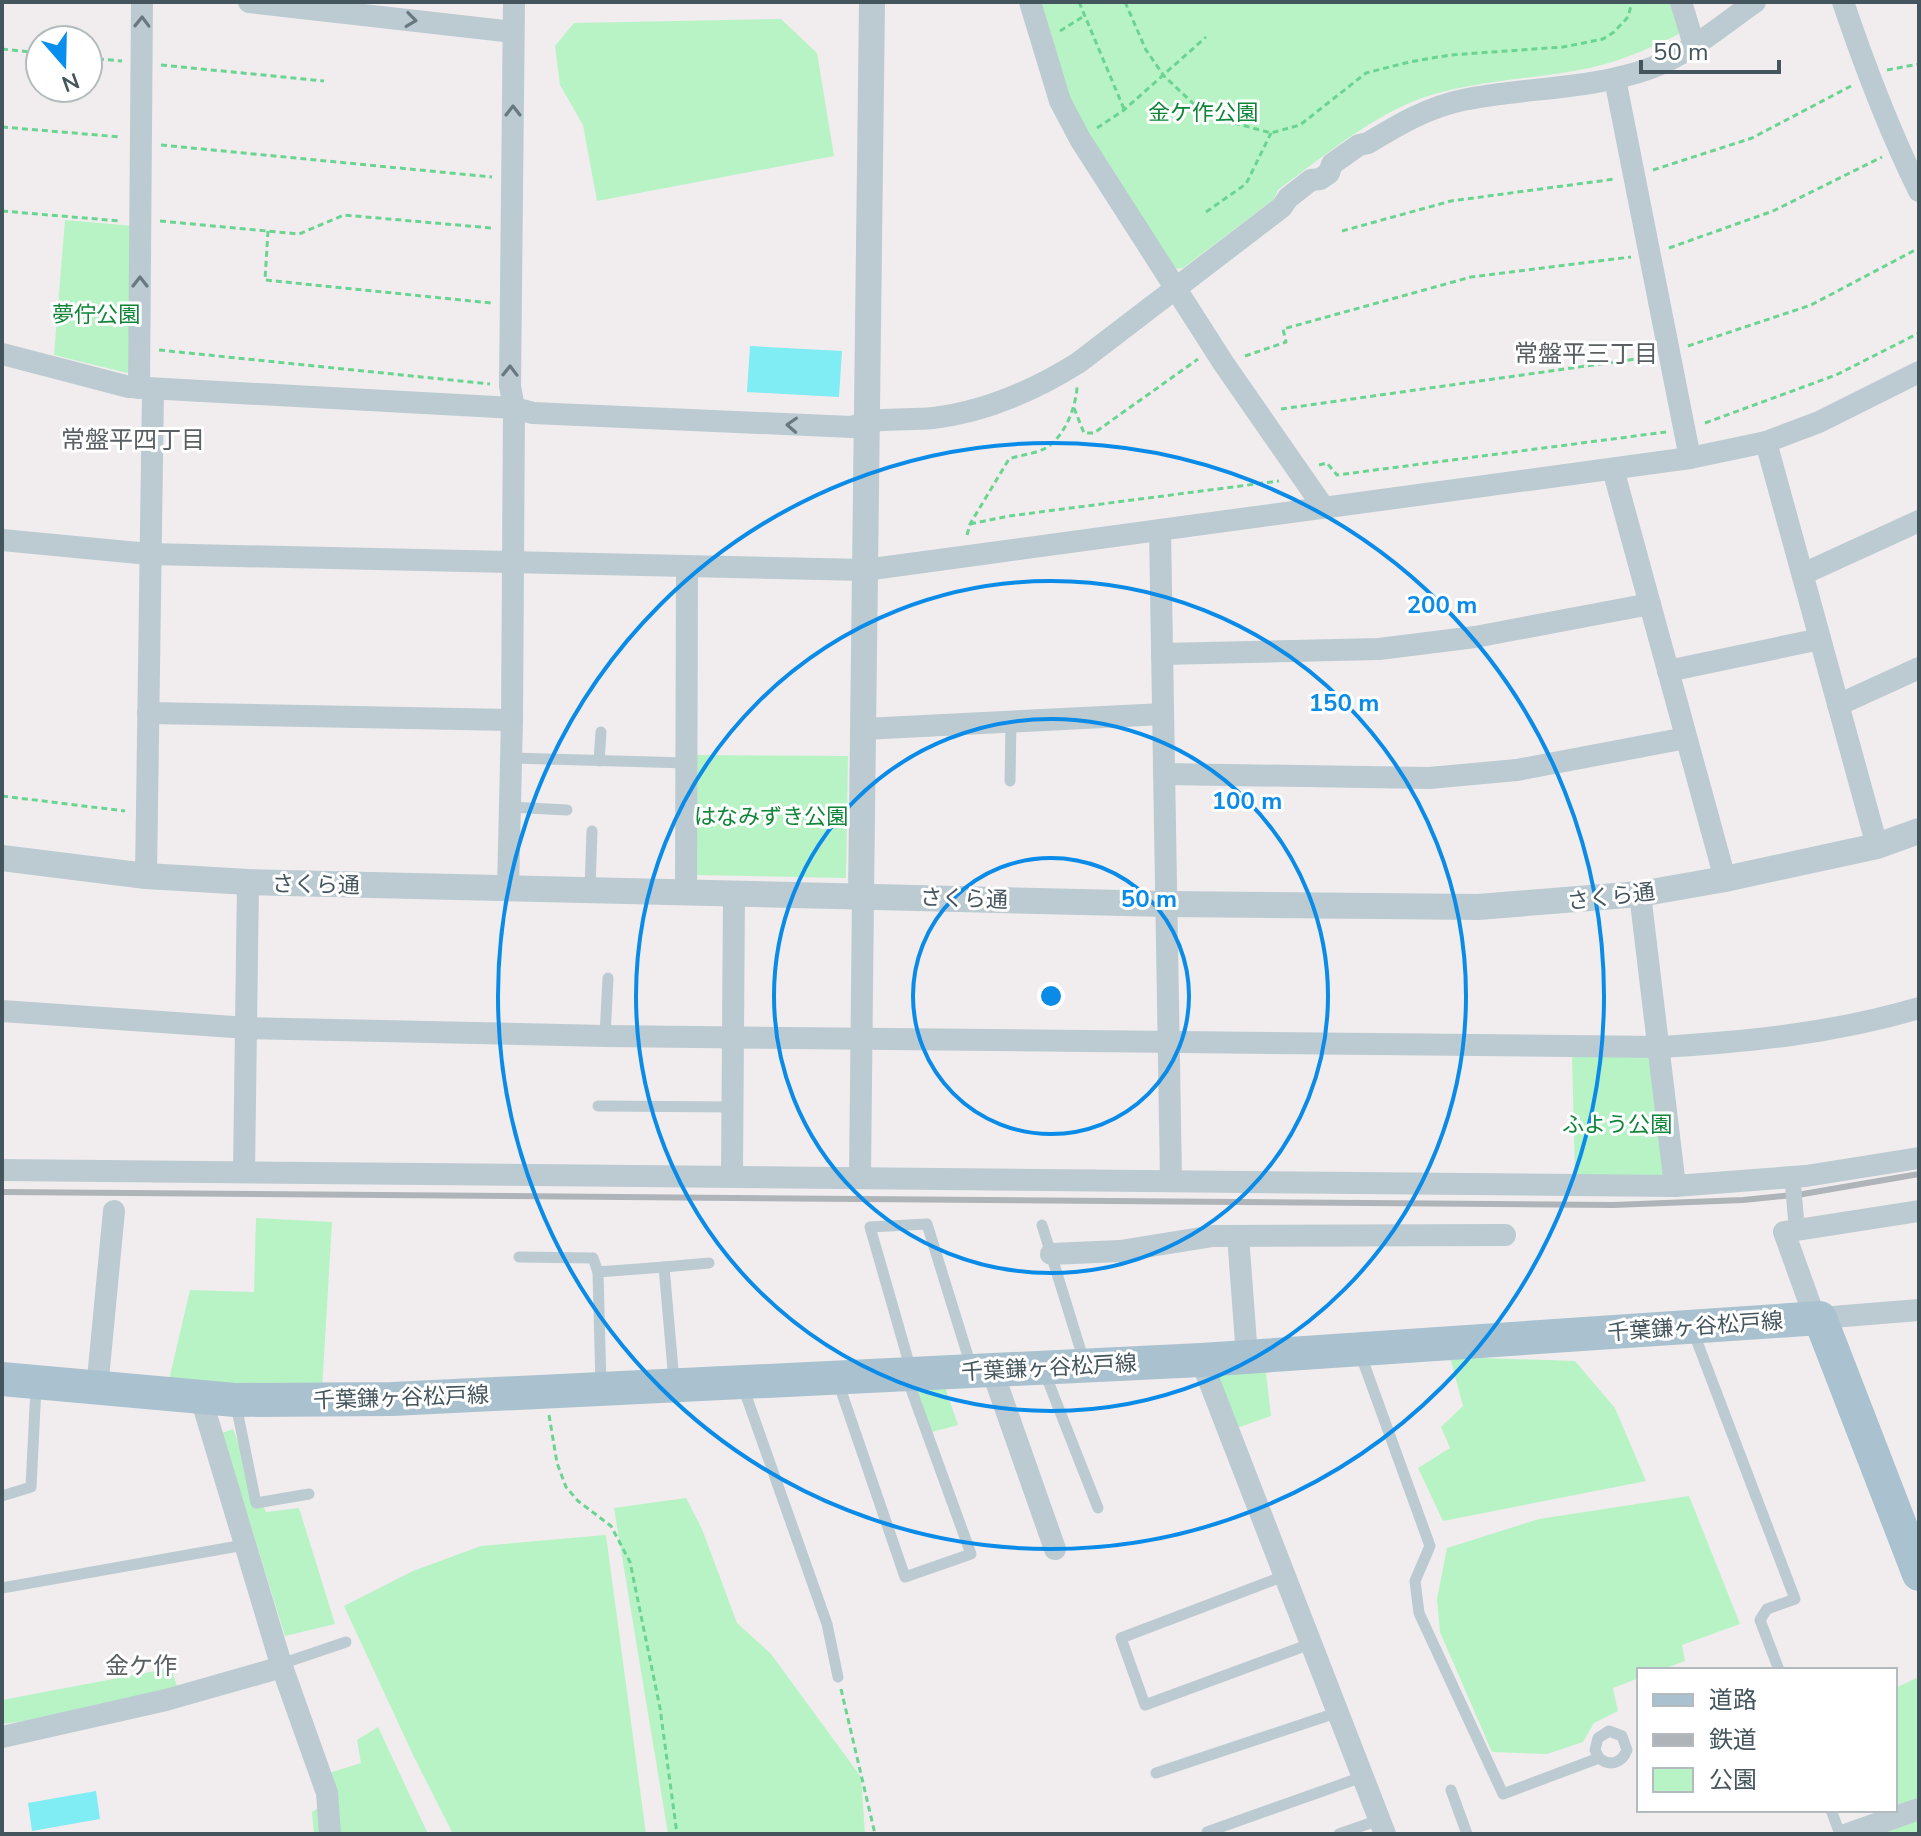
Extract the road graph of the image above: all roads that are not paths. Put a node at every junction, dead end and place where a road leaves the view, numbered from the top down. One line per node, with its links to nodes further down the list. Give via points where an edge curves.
1 (142, 2): 17 (street, one-way to 1, via 139,348)
2 (249, 2): 9 (street)
3 (514, 2): 10 (street)
4 (872, 2): 19 (street)
5 (1030, 2): 14 (street, via 1060,101)
6 (1681, 2): 11 (street)
7 (1755, 2): 11 (street)
8 (1843, 2): 13 (street, via 1868,76)
9 (306, 5): 10 (street, one-way to 10)
10 (513, 32): 18 (street, one-way to 10)
11 (1694, 45): 12 (street)
12 (1615, 79): 14 (street, via 1430,109 1332,164 1329,173 1311,180); 21 (street)
13 (1919, 191)
14 (1176, 288): 19 (street, via 1078,363 1008,399 935,418); 23 (street)
15 (2, 354): 17 (street)
16 (1919, 372): 20 (street)
17 (146, 389): 18 (street); 27 (street)
18 (512, 397): 19 (street, one-way to 18, via 852,427 533,413); 28 (street)
19 (868, 421): 30 (street)
20 (1766, 442): 21 (street); 31 (street)
21 (1690, 458): 22 (street)
22 (1613, 469): 23 (street); 32 (street)
23 (1324, 508): 25 (street)
24 (1919, 521): 31 (street)
25 (1160, 530): 30 (street); 34 (street)
26 (2, 540): 27 (street)
27 (149, 554): 28 (street); 38 (street)
28 (513, 563): 29 (street); 40 (street)
29 (687, 568): 30 (street); 47 (street)
30 (865, 570): 42 (street)
31 (1803, 574): 33 (street)
32 (1650, 604): 34 (street, via 1379,649); 36 (street)
33 (1820, 639): 36 (street); 37 (street)
34 (1162, 654): 39 (street)
35 (1919, 668): 37 (street)
36 (1668, 671): 44 (street)
37 (1838, 705): 54 (street)
38 (148, 713): 40 (street); 56 (street)
39 (1163, 714): 41 (street); 48 (street)
40 (512, 720): 45 (street)
41 (1011, 721): 42 (street); 49 (lane)
42 (864, 729): 64 (street)
43 (601, 732): 46 (lane)
44 (1686, 738): 48 (street, via 1517,770 1429,778); 57 (street)
45 (512, 758): 46 (lane); 50 (street)
46 (599, 761): 47 (lane)
47 (687, 763): 61 (street)
48 (1164, 774): 65 (street)
49 (1010, 781)
50 (510, 807): 51 (lane); 59 (street)
51 (567, 810)
52 (592, 831): 60 (lane)
53 (1919, 831): 54 (street, さくら通)
54 (1877, 846): 57 (street, さくら通)
55 (2, 858): 56 (street, さくら通)
56 (146, 876): 58 (street, さくら通)
57 (1725, 879): 63 (street, さくら通)
58 (248, 882): 59 (street, さくら通); 69 (street)
59 (508, 889): 60 (street, さくら通)
60 (590, 890): 61 (street, さくら通)
61 (686, 891): 62 (street, さくら通)
62 (734, 893): 64 (street, さくら通); 71 (street)
63 (1640, 894): 65 (street, さくら通, via 1478,907); 74 (street)
64 (862, 896): 65 (street, さくら通); 72 (street)
65 (1166, 904): 73 (street)
66 (608, 978): 70 (lane)
67 (1919, 1008): 74 (street, via 1811,1034)
68 (2, 1011): 69 (street)
69 (248, 1028): 70 (street); 79 (street)
70 (605, 1036): 71 (street)
71 (733, 1036): 72 (street); 76 (street)
72 (861, 1038): 73 (street); 81 (street)
73 (1169, 1042): 74 (street); 82 (street)
74 (1660, 1047): 84 (street)
75 (598, 1106): 76 (lane)
76 (733, 1107): 80 (street)
77 (1919, 1158): 84 (street, via 1806,1176)
78 (2, 1170): 79 (street)
79 (244, 1172): 80 (street)
80 (732, 1175): 81 (street)
81 (860, 1177): 82 (street)
82 (1171, 1180): 84 (street)
83 (1793, 1185): 87 (street, bridge)
84 (1675, 1186)
85 (114, 1211): 111 (street)
86 (1919, 1211): 97 (street, via 1784,1232)
87 (1796, 1219)
88 (1042, 1225): 91 (lane)
89 (1505, 1235): 90 (street)
90 (1238, 1236): 91 (street); 100 (street)
91 (1051, 1254): 102 (lane)
92 (519, 1257): 95 (lane, via 593,1258)
93 (709, 1263): 94 (lane)
94 (664, 1267): 95 (lane); 110 (lane)
95 (598, 1272): 112 (lane)
96 (1919, 1310): 97 (street)
97 (1818, 1318): 98 (main road, 千葉鎌ヶ谷松戸線); 120 (main road)
98 (1692, 1326): 99 (main road, 千葉鎌ヶ谷松戸線); 126 (lane, via 1795,1599 1767,1609 1760,1620)
99 (1358, 1349): 100 (main road, 千葉鎌ヶ谷松戸線); 130 (lane, via 1430,1546 1415,1581 1419,1613 1503,1794)
100 (1247, 1356): 101 (main road, 千葉鎌ヶ谷松戸線)
101 (1201, 1360): 102 (main road, 千葉鎌ヶ谷松戸線); 121 (street)
102 (1086, 1366): 103 (main road, 千葉鎌ヶ谷松戸線)
103 (1043, 1368): 104 (main road, 千葉鎌ヶ谷松戸線); 117 (lane)
104 (982, 1370): 105 (main road, 千葉鎌ヶ谷松戸線); 105 (lane, via 927,1224 870,1227); 119 (street)
105 (909, 1374): 106 (main road, 千葉鎌ヶ谷松戸線); 106 (lane, via 971,1554 905,1577)
106 (837, 1378): 108 (main road, 千葉鎌ヶ谷松戸線)
107 (2, 1379): 109 (main road, 千葉鎌ヶ谷松戸線)
108 (741, 1382): 110 (main road, 千葉鎌ヶ谷松戸線); 127 (lane, via 827,1624)
109 (36, 1383): 111 (main road, 千葉鎌ヶ谷松戸線); 116 (lane, via 31,1487)
110 (674, 1385): 112 (main road, 千葉鎌ヶ谷松戸線)
111 (97, 1389): 113 (main road, 千葉鎌ヶ谷松戸線)
112 (601, 1390): 114 (main road, 千葉鎌ヶ谷松戸線)
113 (201, 1398): 114 (main road, 千葉鎌ヶ谷松戸線); 118 (street)
114 (235, 1400): 115 (lane, via 256,1503)
115 (309, 1494)
116 (2, 1496)
117 (1098, 1508)
118 (244, 1545): 122 (lane); 125 (street)
119 (1055, 1549)
120 (1919, 1574)
121 (1284, 1576): 124 (street); 124 (lane, via 1121,1638 1145,1705)
122 (2, 1588)
123 (346, 1642): 125 (lane)
124 (1310, 1644): 128 (street)
125 (282, 1666): 129 (street, via 166,1700); 138 (street, via 327,1793)
126 (1778, 1668)
127 (838, 1677)
128 (1336, 1713): 131 (lane); 132 (street)
129 (2, 1737)
130 (1599, 1758)
131 (1156, 1773)
132 (1362, 1777): 136 (street); 137 (lane)
133 (1451, 1790): 140 (lane)
134 (1919, 1809): 142 (street)
135 (1832, 1812): 141 (lane)
136 (1382, 1827): 139 (lane)
137 (1207, 1832)
138 (330, 1834)
139 (1339, 1834)
140 (1467, 1834)
141 (1840, 1834)
142 (1848, 1834)

